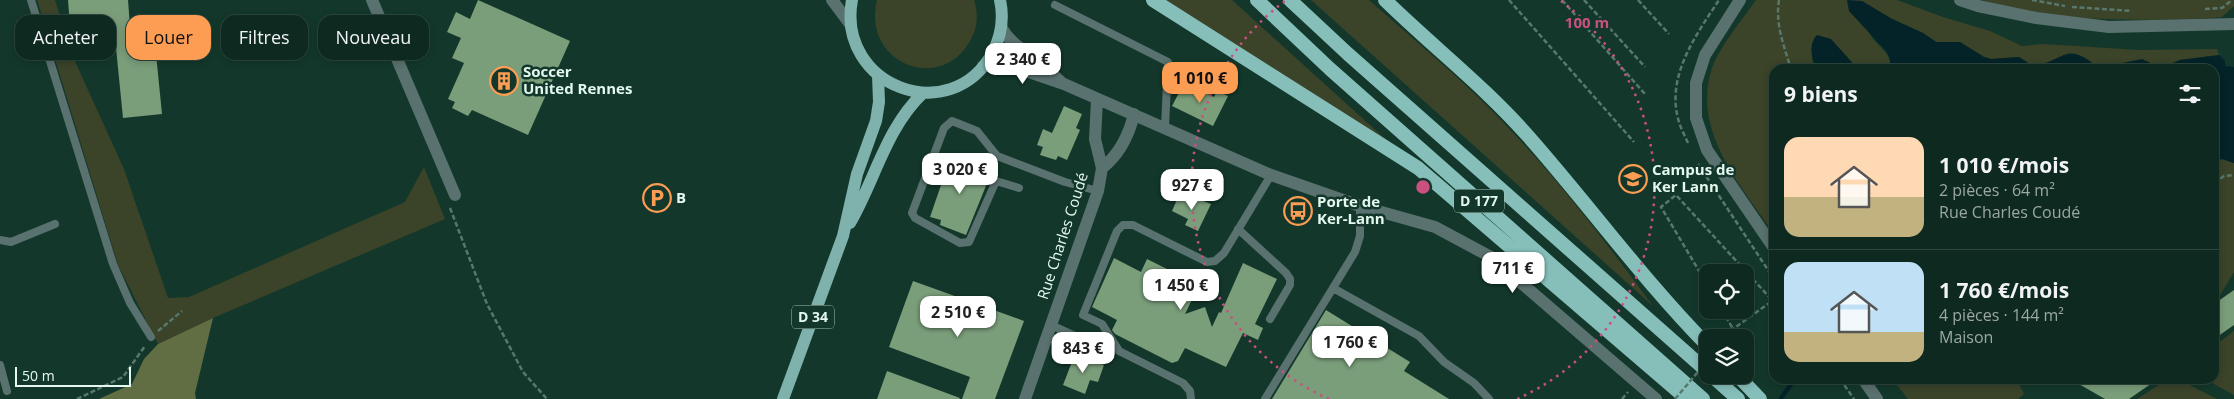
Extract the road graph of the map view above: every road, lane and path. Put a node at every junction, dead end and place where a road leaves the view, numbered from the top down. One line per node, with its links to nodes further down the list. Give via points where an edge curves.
1 (31, 0): 62 (lane, via 113,264 130,303)
2 (372, 0): 43 (street)
3 (832, 0): 22 (street)
4 (852, 0): 22 (main road)
5 (1000, 0): 24 (main road)
6 (1153, 0): 81 (highway, via 1418,168)
7 (1257, 0): 82 (highway, D 177, via 1330,69)
8 (1290, 0): 64 (highway, D 177)
9 (1385, 0): 61 (highway, via 1488,94 1527,135)
10 (1509, 0): 36 (path)
11 (1562, 0): 32 (path)
12 (1584, 0): 28 (path)
13 (1638, 0): 25 (path)
14 (1740, 0): 50 (street, via 1705,55 1696,83 1696,118 1707,150)
15 (1779, 0): 26 (path, via 1777,13 1781,38)
16 (1960, 0): 23 (street, via 2036,18 2109,27)
17 (2032, 0): 21 (path, via 2070,7)
18 (2232, 0): 20 (path, via 2222,8)
19 (1055, 5): 35 (lane, via 1168,62)
20 (2200, 10)
21 (2136, 11)
22 (850, 24): 29 (main road, via 856,47)
23 (2234, 24)
24 (1001, 27): 27 (main road, via 995,48); 30 (street, via 1021,50)
25 (1670, 34)
26 (1789, 64)
27 (983, 66): 30 (street, via 1011,66); 31 (main road, via 956,86)
28 (1645, 67)
29 (878, 75): 31 (main road, via 894,86); 48 (main road, D 34, via 876,121 857,174)
30 (1064, 84): 33 (street)
31 (923, 93): 48 (main road, D 34, via 892,133 865,197)
32 (1645, 94)
33 (1096, 99): 34 (street); 37 (street, Rue Charles Coudé, via 1095,139)
34 (1134, 114): 35 (street); 37 (street, Rue Charles Coudé, via 1124,144 1113,160)
35 (1165, 127): 38 (street)
36 (1634, 142)
37 (1102, 168): 42 (street, Rue Charles Coudé)
38 (1271, 175): 44 (street); 47 (lane)
39 (2234, 175): 40 (path)
40 (2219, 180)
41 (1018, 188): 42 (lane, via 996,181 969,242 960,244 915,218 912,213 944,128 952,122 977,131 997,156)
42 (1098, 191): 59 (street, Rue Charles Coudé)
43 (455, 195)
44 (1360, 206): 54 (lane, via 1360,236 1355,252); 79 (street, via 1435,227 1491,257)
45 (450, 208): 73 (path, via 486,304 523,372)
46 (55, 224): 49 (lane, via 10,242)
47 (1238, 229): 58 (lane, via 1290,279 1290,285); 76 (lane, via 1224,253 1215,261 1207,262 1133,226 1123,225 1117,231 1083,314 1102,324 1119,351 1183,383 1190,391)
48 (843, 236): 74 (main road, D 34)
49 (0, 240)
50 (1769, 241)
51 (1740, 264): 52 (path, via 1676,195 1661,207)
52 (1699, 271)
53 (1754, 279): 55 (path)
54 (1333, 288): 77 (lane); 78 (lane, via 1419,336 1444,362 1474,383)
55 (1769, 296)
56 (1769, 303): 60 (path)
57 (182, 311): 62 (path)
58 (1270, 319)
59 (1051, 325): 63 (lane, via 1077,337); 75 (street, Rue Charles Coudé)
60 (1734, 329)
61 (1699, 336)
62 (151, 337): 72 (path, via 122,378)
63 (1087, 352)
64 (1699, 364)
65 (0, 365): 71 (lane)
66 (1699, 371): 80 (path, bridge)
67 (1721, 384): 83 (highway)
68 (1745, 384): 84 (highway)
69 (1844, 384): 85 (path)
70 (1866, 384): 86 (street)
71 (7, 390)
72 (77, 399)
73 (548, 399)
74 (783, 399)
75 (1025, 399)
76 (1191, 399)
77 (1265, 399)
78 (1489, 399)
79 (1656, 399)
80 (1675, 399)
81 (1687, 399)
82 (1703, 399)
83 (1738, 399)
84 (1760, 399)
85 (1854, 399)
86 (1877, 399)

